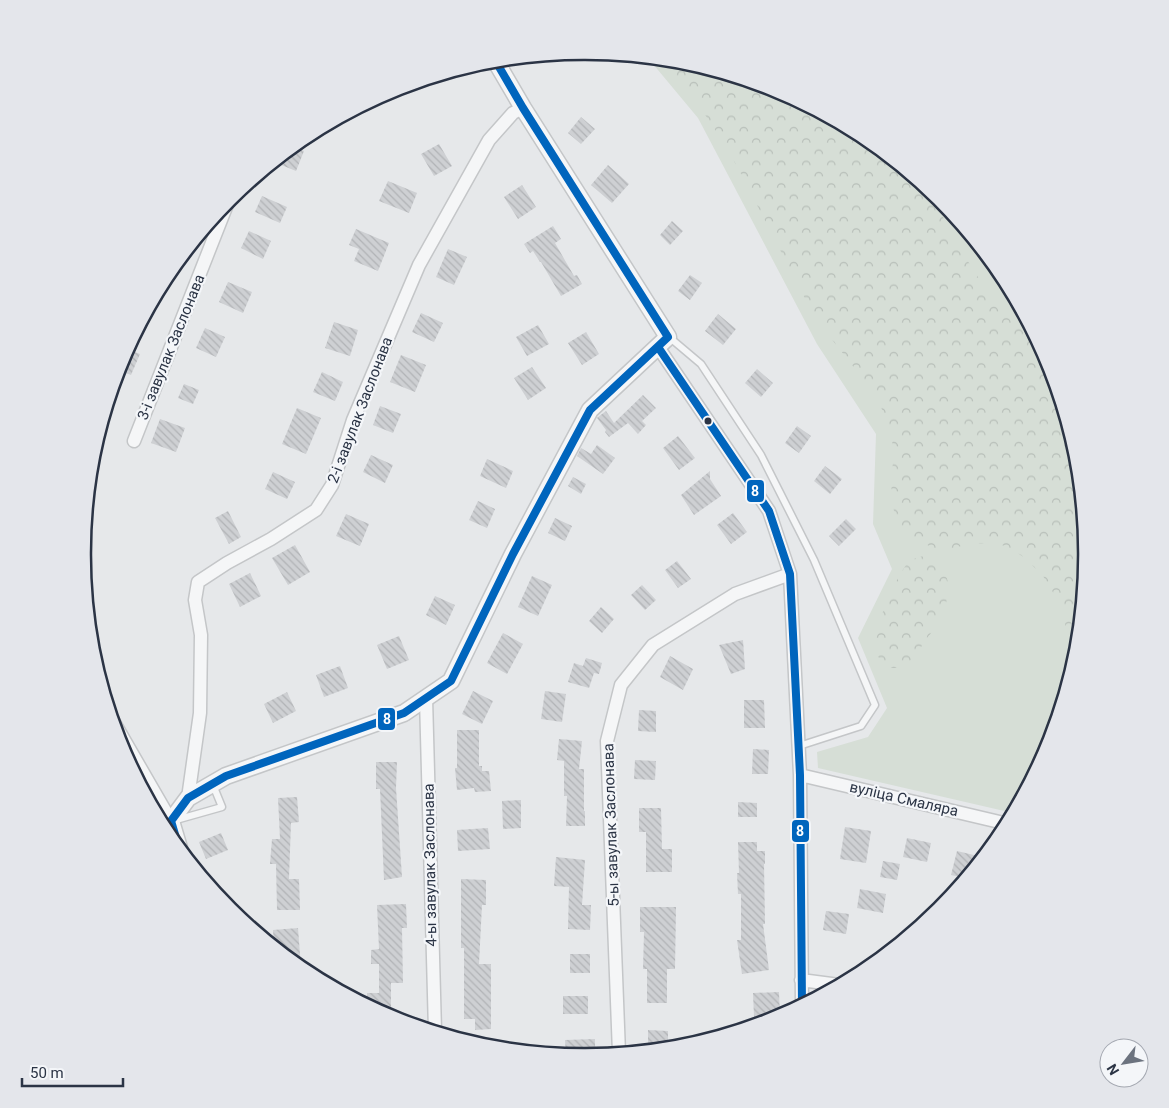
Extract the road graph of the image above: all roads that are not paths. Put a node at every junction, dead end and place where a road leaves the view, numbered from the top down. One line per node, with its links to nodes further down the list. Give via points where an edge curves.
1 (500, 67): 2 (street)
2 (523, 108): 4 (street); 11 (street, 2-і завулак Заслонава, via 513,113 490,140 419,265 353,420 332,485 316,510 198,582 194,600 201,636 200,713)
3 (221, 219): 5 (street, 3-і завулак Заслонава)
4 (663, 342): 6 (street, via 769,511); 7 (street, via 590,410 513,554 451,681); 8 (lane, via 701,364 761,455 814,560 875,705 861,726)
5 (134, 441)
6 (790, 574): 8 (street); 19 (street, 5-ы завулак Заслонава, via 735,594 653,645 621,685 607,741)
7 (426, 698): 10 (street, via 404,713 226,776); 18 (street, 4-ы завулак Заслонава)
8 (799, 746): 9 (street)
9 (800, 775): 14 (street, вуліца Смаляра); 15 (street)
10 (212, 784): 11 (street); 13 (lane, via 222,807)
11 (188, 798): 12 (street)
12 (169, 820)
13 (170, 822)
14 (999, 822)
15 (802, 980): 16 (street); 17 (street)
16 (828, 984)
17 (802, 997)
18 (434, 1024)
19 (619, 1047)

